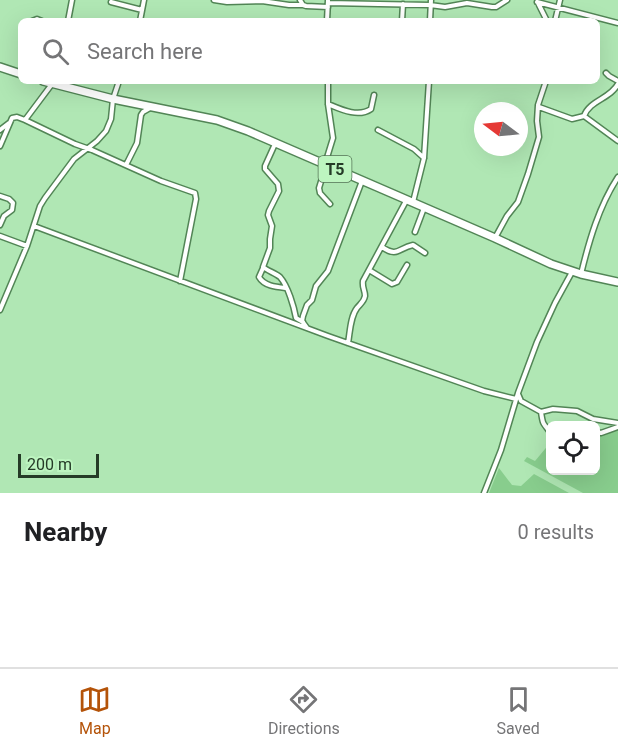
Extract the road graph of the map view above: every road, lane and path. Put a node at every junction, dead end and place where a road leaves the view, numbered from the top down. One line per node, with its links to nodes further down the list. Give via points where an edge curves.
1 (72, 0): 16 (street)
2 (144, 0): 15 (street)
3 (214, 0): 8 (street, via 289,5)
4 (507, 0): 11 (street, via 492,8 467,3 445,7)
5 (560, 0): 14 (street)
6 (536, 1): 14 (street); 21 (street)
7 (111, 2): 15 (street)
8 (302, 2): 12 (street, via 306,6)
9 (363, 2): 10 (street); 12 (street)
10 (395, 2): 13 (street)
11 (431, 2): 13 (street); 20 (street)
12 (328, 3): 18 (street)
13 (403, 4): 19 (street)
14 (558, 8): 22 (street); 23 (street)
15 (142, 10): 17 (street)
16 (69, 18)
17 (141, 18)
18 (327, 18)
19 (402, 18)
20 (430, 18)
21 (544, 18)
22 (556, 18)
23 (598, 18)
24 (600, 18): 25 (street)
25 (618, 23)
26 (0, 67): 27 (highway)
27 (18, 73)
28 (606, 73): 29 (street)
29 (618, 83): 41 (street)
30 (54, 84): 42 (street)
31 (59, 84): 37 (highway, T5)
32 (118, 84): 37 (street)
33 (328, 84): 38 (street)
34 (429, 84): 50 (street)
35 (545, 84): 40 (street)
36 (374, 95): 38 (street, via 371,109 366,112 346,111)
37 (113, 99): 39 (highway, T5); 49 (street, via 106,131)
38 (328, 104): 51 (street, via 333,138)
39 (153, 107): 47 (highway, T5, via 217,120); 52 (street, via 142,114 137,143)
40 (539, 107): 41 (street, via 572,119); 65 (street, via 539,137 528,174 518,201)
41 (584, 116): 46 (street)
42 (25, 120): 43 (street, via 14,117); 49 (street)
43 (10, 122): 44 (street); 48 (street)
44 (0, 130)
45 (378, 130): 50 (street)
46 (618, 141)
47 (275, 143): 51 (highway, T5); 70 (street, via 265,170 279,188 268,215 271,245)
48 (0, 146)
49 (87, 148): 52 (street); 62 (street, via 45,198)
50 (424, 158): 58 (street)
51 (326, 164): 54 (highway, T5); 59 (street, via 319,188)
52 (126, 166): 74 (street, via 196,194)
53 (618, 177): 56 (street)
54 (362, 181): 58 (highway, T5); 78 (street, via 332,263 316,286)
55 (618, 185): 56 (street)
56 (611, 187): 73 (street)
57 (0, 196): 61 (street, via 13,203)
58 (409, 202): 60 (highway, T5); 67 (street)
59 (330, 204)
60 (424, 208): 63 (street); 65 (highway, T5)
61 (0, 225)
62 (34, 226): 66 (street); 74 (street)
63 (415, 232)
64 (0, 236): 66 (street)
65 (495, 238): 72 (highway, T5)
66 (27, 246): 77 (street)
67 (382, 247): 68 (street, via 392,252 413,245); 71 (street)
68 (425, 253)
69 (407, 265): 71 (street, via 392,284)
70 (263, 267): 76 (street, via 279,277); 76 (street, via 261,280)
71 (369, 270): 80 (street, via 362,285 365,296 354,315)
72 (572, 271): 73 (highway, T5); 81 (street, via 546,322)
73 (581, 274): 75 (highway, T5)
74 (180, 281): 79 (street)
75 (618, 282)
76 (286, 288): 78 (street, via 296,318)
77 (0, 310)
78 (303, 322): 79 (street)
79 (308, 329): 80 (street)
80 (348, 343): 82 (street)
81 (518, 393): 82 (street); 83 (street, via 520,401)
82 (516, 399): 87 (street)
83 (541, 412): 84 (street, via 577,411); 85 (street)
84 (618, 425): 86 (street)
85 (546, 428)
86 (600, 433)
87 (484, 493)

